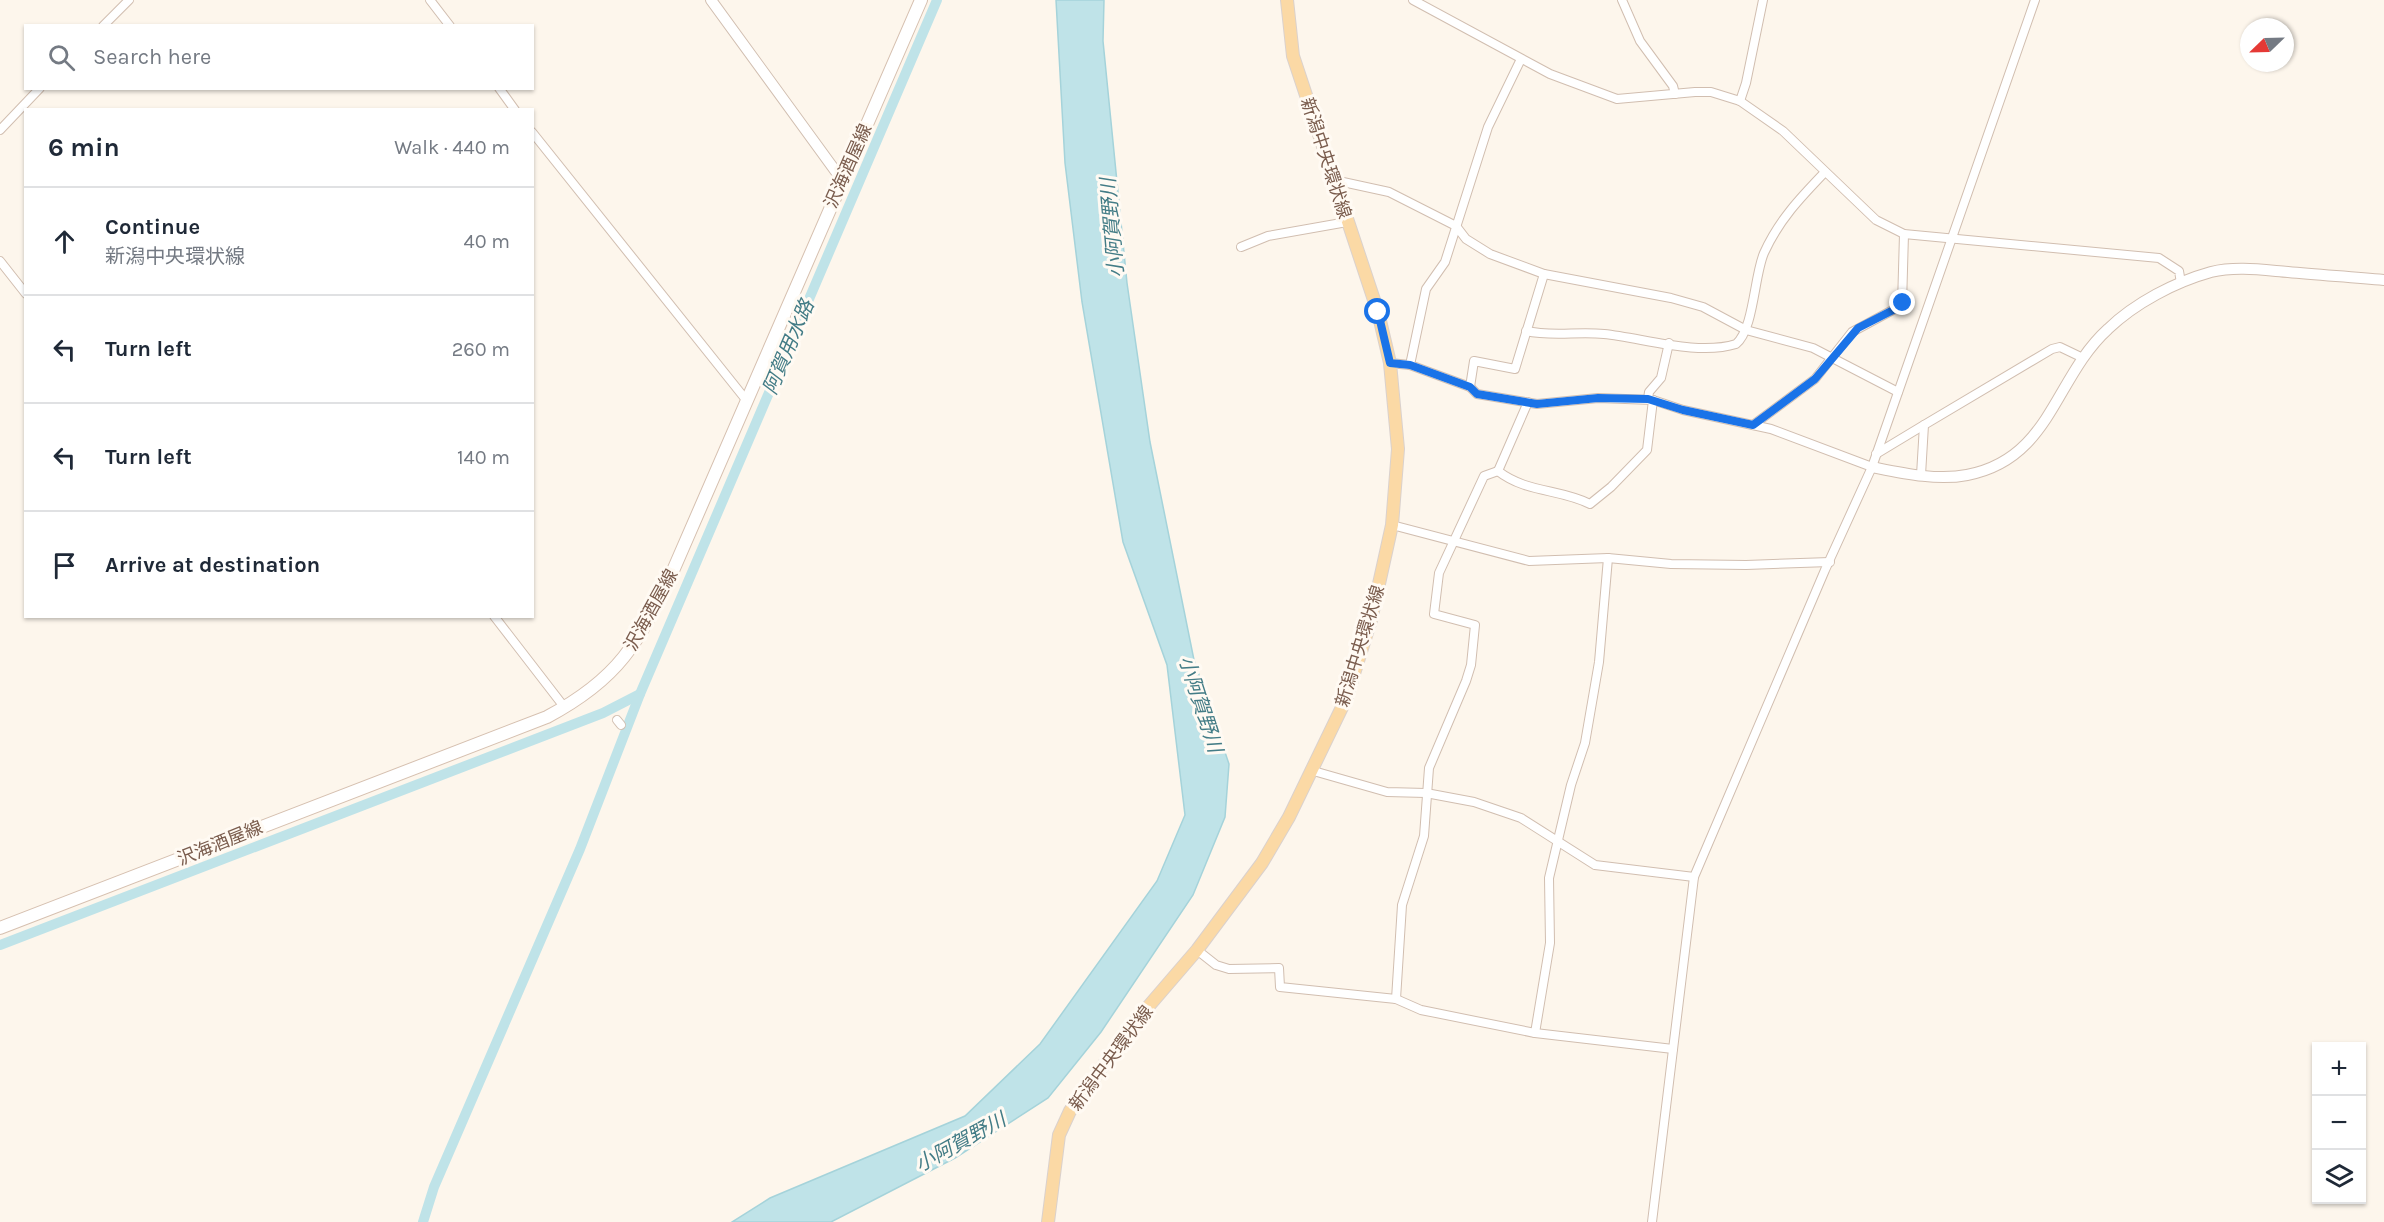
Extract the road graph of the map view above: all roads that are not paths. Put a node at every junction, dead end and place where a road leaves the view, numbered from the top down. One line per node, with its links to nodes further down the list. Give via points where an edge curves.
1 (129, 0): 10 (street)
2 (430, 0): 11 (street)
3 (711, 0): 21 (street)
4 (921, 0): 21 (main road, 沢海酒屋線)
5 (1287, 0): 22 (main road, 新潟中央環状線, via 1293,56)
6 (1413, 0): 12 (street)
7 (1622, 0): 15 (street, via 1640,41)
8 (1763, 0): 16 (street)
9 (2035, 0): 26 (street)
10 (105, 24)
11 (448, 24)
12 (1521, 59): 15 (street, via 1617,99); 24 (street, via 1488,127)
13 (38, 90): 18 (street)
14 (500, 90): 17 (street)
15 (1675, 94): 16 (street, via 1711,92)
16 (1740, 101): 20 (street, via 1783,131)
17 (514, 108)
18 (0, 130)
19 (534, 135): 43 (street)
20 (1825, 172): 25 (street, via 1876,220); 33 (street, via 1776,228 1756,279)
21 (842, 180): 43 (main road, 沢海酒屋線)
22 (1335, 183): 23 (main road, 新潟中央環状線); 24 (street, via 1389,192)
23 (1347, 222): 27 (street, via 1268,236); 38 (main road, 新潟中央環状線, via 1378,312)
24 (1456, 226): 29 (street, via 1466,239 1490,254); 39 (street, via 1444,262 1426,288)
25 (1904, 234): 26 (street); 36 (street, via 1902,305 1858,328)
26 (1952, 239): 31 (street, via 2159,258 2180,271); 41 (street)
27 (1241, 247)
28 (0, 261): 32 (street)
29 (1544, 274): 33 (street, via 1671,298 1703,307); 34 (street)
30 (2384, 280): 31 (street, via 2252,269 2213,271)
31 (2181, 283): 37 (street, via 2113,324)
32 (24, 291)
33 (1746, 330): 35 (street, via 1736,344 1724,347); 36 (street)
34 (1526, 331): 35 (street, via 1555,335 1602,333); 40 (street, via 1515,369 1474,361)
35 (1669, 343): 42 (street, via 1661,378 1649,392)
36 (1833, 357): 41 (street); 45 (street, via 1815,379)
37 (2083, 358): 46 (street, via 2060,347 2052,349); 50 (street, via 2040,429 2017,453 1971,474)
38 (1390, 363): 39 (street); 51 (main road, 新潟中央環状線, via 1398,449)
39 (1410, 365): 40 (street)
40 (1470, 387): 44 (street, via 1477,394)
41 (1898, 392): 47 (street)
42 (1651, 400): 44 (street, via 1626,397); 45 (street); 49 (street, via 1647,450 1590,504 1579,498 1539,491)
43 (747, 401): 56 (main road, 沢海酒屋線, via 641,636 618,667)
44 (1528, 402): 49 (street)
45 (1753, 425): 48 (street)
46 (1924, 425): 47 (street); 50 (street)
47 (1876, 454): 48 (street)
48 (1872, 468): 50 (street); 54 (street)
49 (1498, 471): 52 (street, via 1484,476)
50 (1921, 475)
51 (1392, 525): 52 (street); 57 (main road, 新潟中央環状線, via 1371,620 1346,699)
52 (1455, 543): 53 (street, via 1529,561); 58 (street, via 1439,573 1434,614 1475,625 1471,665 1429,768)
53 (1608, 558): 54 (street, via 1671,564); 59 (street, via 1599,662 1585,743)
54 (1830, 561): 60 (street)
55 (496, 618): 56 (street)
56 (565, 708): 61 (main road, 沢海酒屋線)
57 (1310, 770): 58 (street, via 1388,792); 62 (main road, 新潟中央環状線, via 1262,863)
58 (1426, 793): 59 (street, via 1474,802 1521,818); 63 (street, via 1424,836 1402,905)
59 (1557, 840): 60 (street, via 1595,865); 64 (street, via 1549,878 1550,943)
60 (1694, 877): 65 (street)
61 (0, 928)
62 (1197, 950): 63 (street, via 1216,965 1229,969 1279,969 1280,987); 66 (main road, 新潟中央環状線, via 1128,1030 1070,1111 1059,1135)
63 (1396, 999): 64 (street, via 1421,1010)
64 (1535, 1033): 65 (street)
65 (1673, 1049): 67 (street)
66 (1048, 1222)
67 (1652, 1222)

